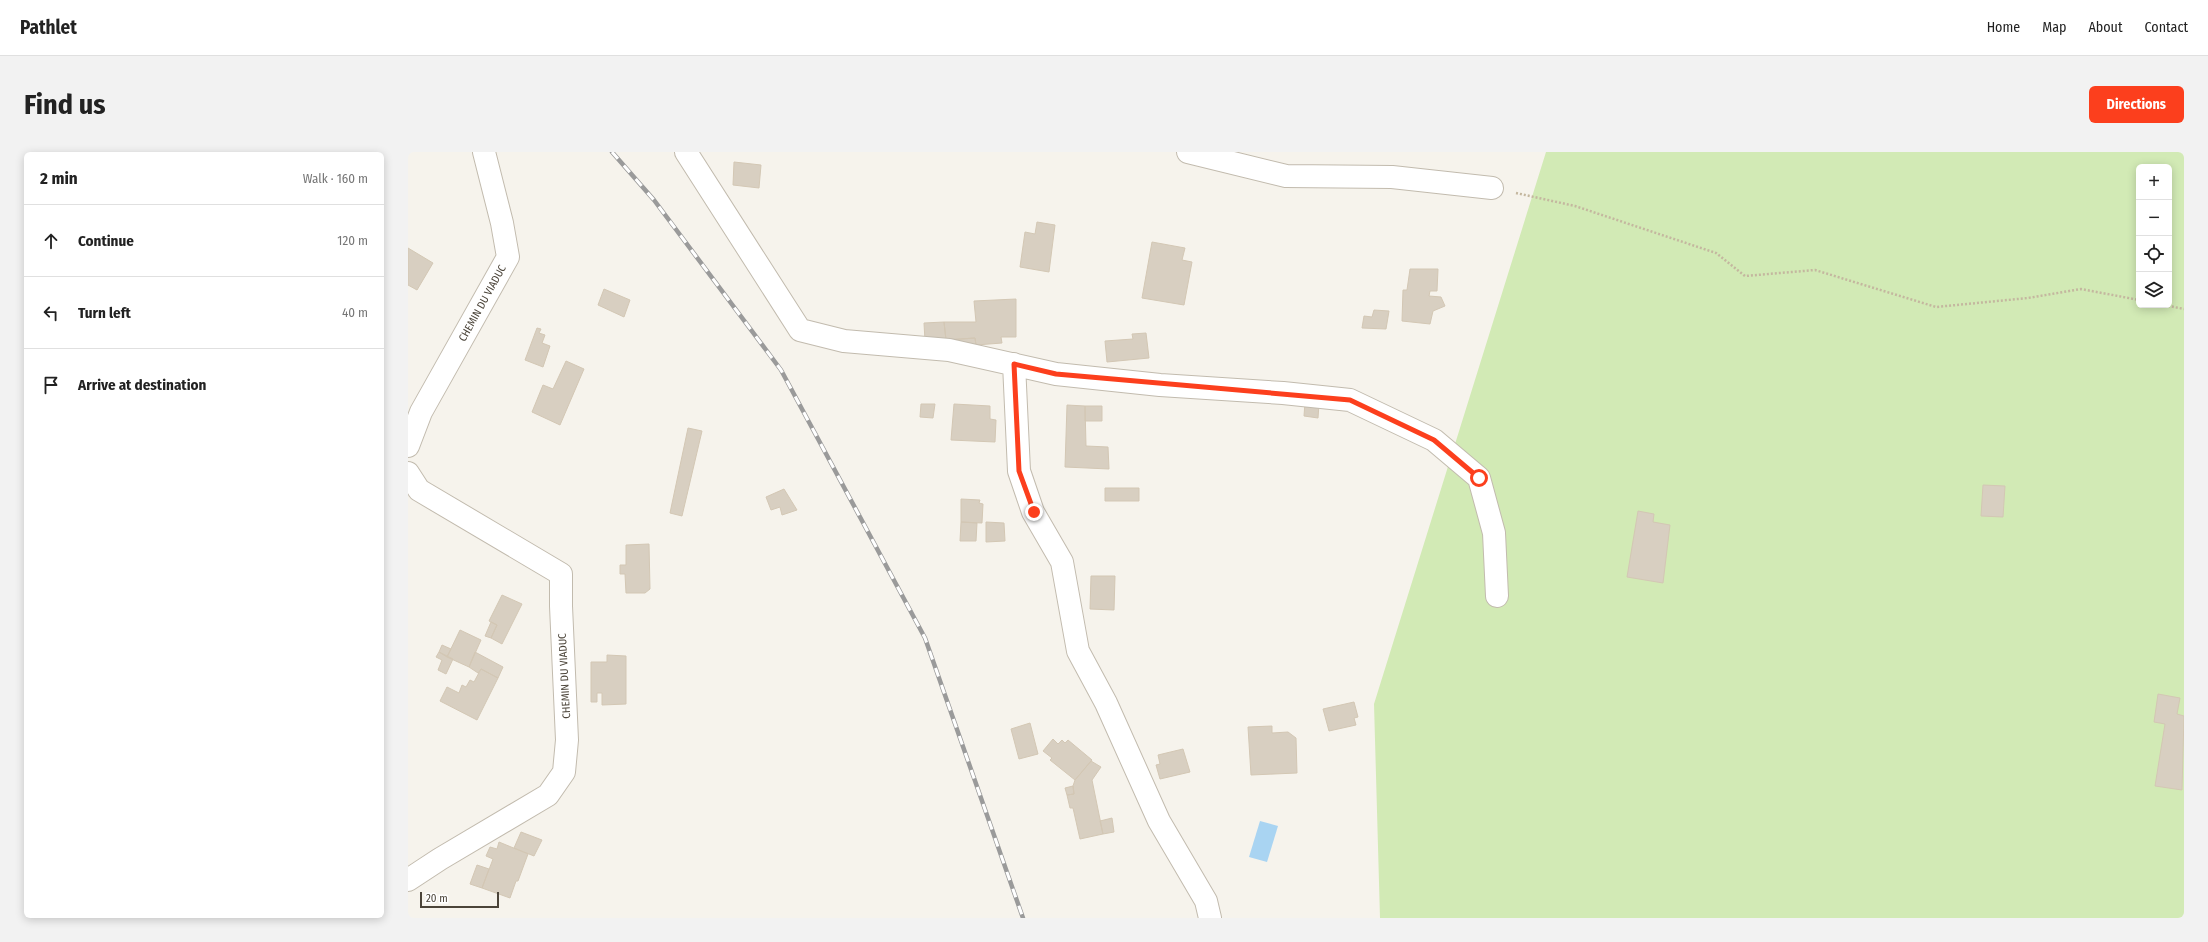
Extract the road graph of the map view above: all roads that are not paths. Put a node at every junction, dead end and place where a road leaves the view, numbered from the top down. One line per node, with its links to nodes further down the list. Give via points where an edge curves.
1 (484, 152): 6 (street, CHEMIN DU VIADUC, via 508,257 421,412)
2 (686, 152): 5 (street, via 800,330 844,342 949,350)
3 (1188, 152): 4 (street, via 1286,176 1392,177)
4 (1492, 188)
5 (1014, 364): 8 (street, via 1056,374 1350,400 1434,440 1479,478 1494,533); 10 (street, via 1019,471 1034,512 1062,562 1078,651 1106,703 1159,821 1206,901)
6 (408, 446)
7 (408, 473): 9 (street, CHEMIN DU VIADUC, via 419,490 561,574 567,740 564,772 548,795)
8 (1497, 596)
9 (408, 880)
10 (1210, 918)

